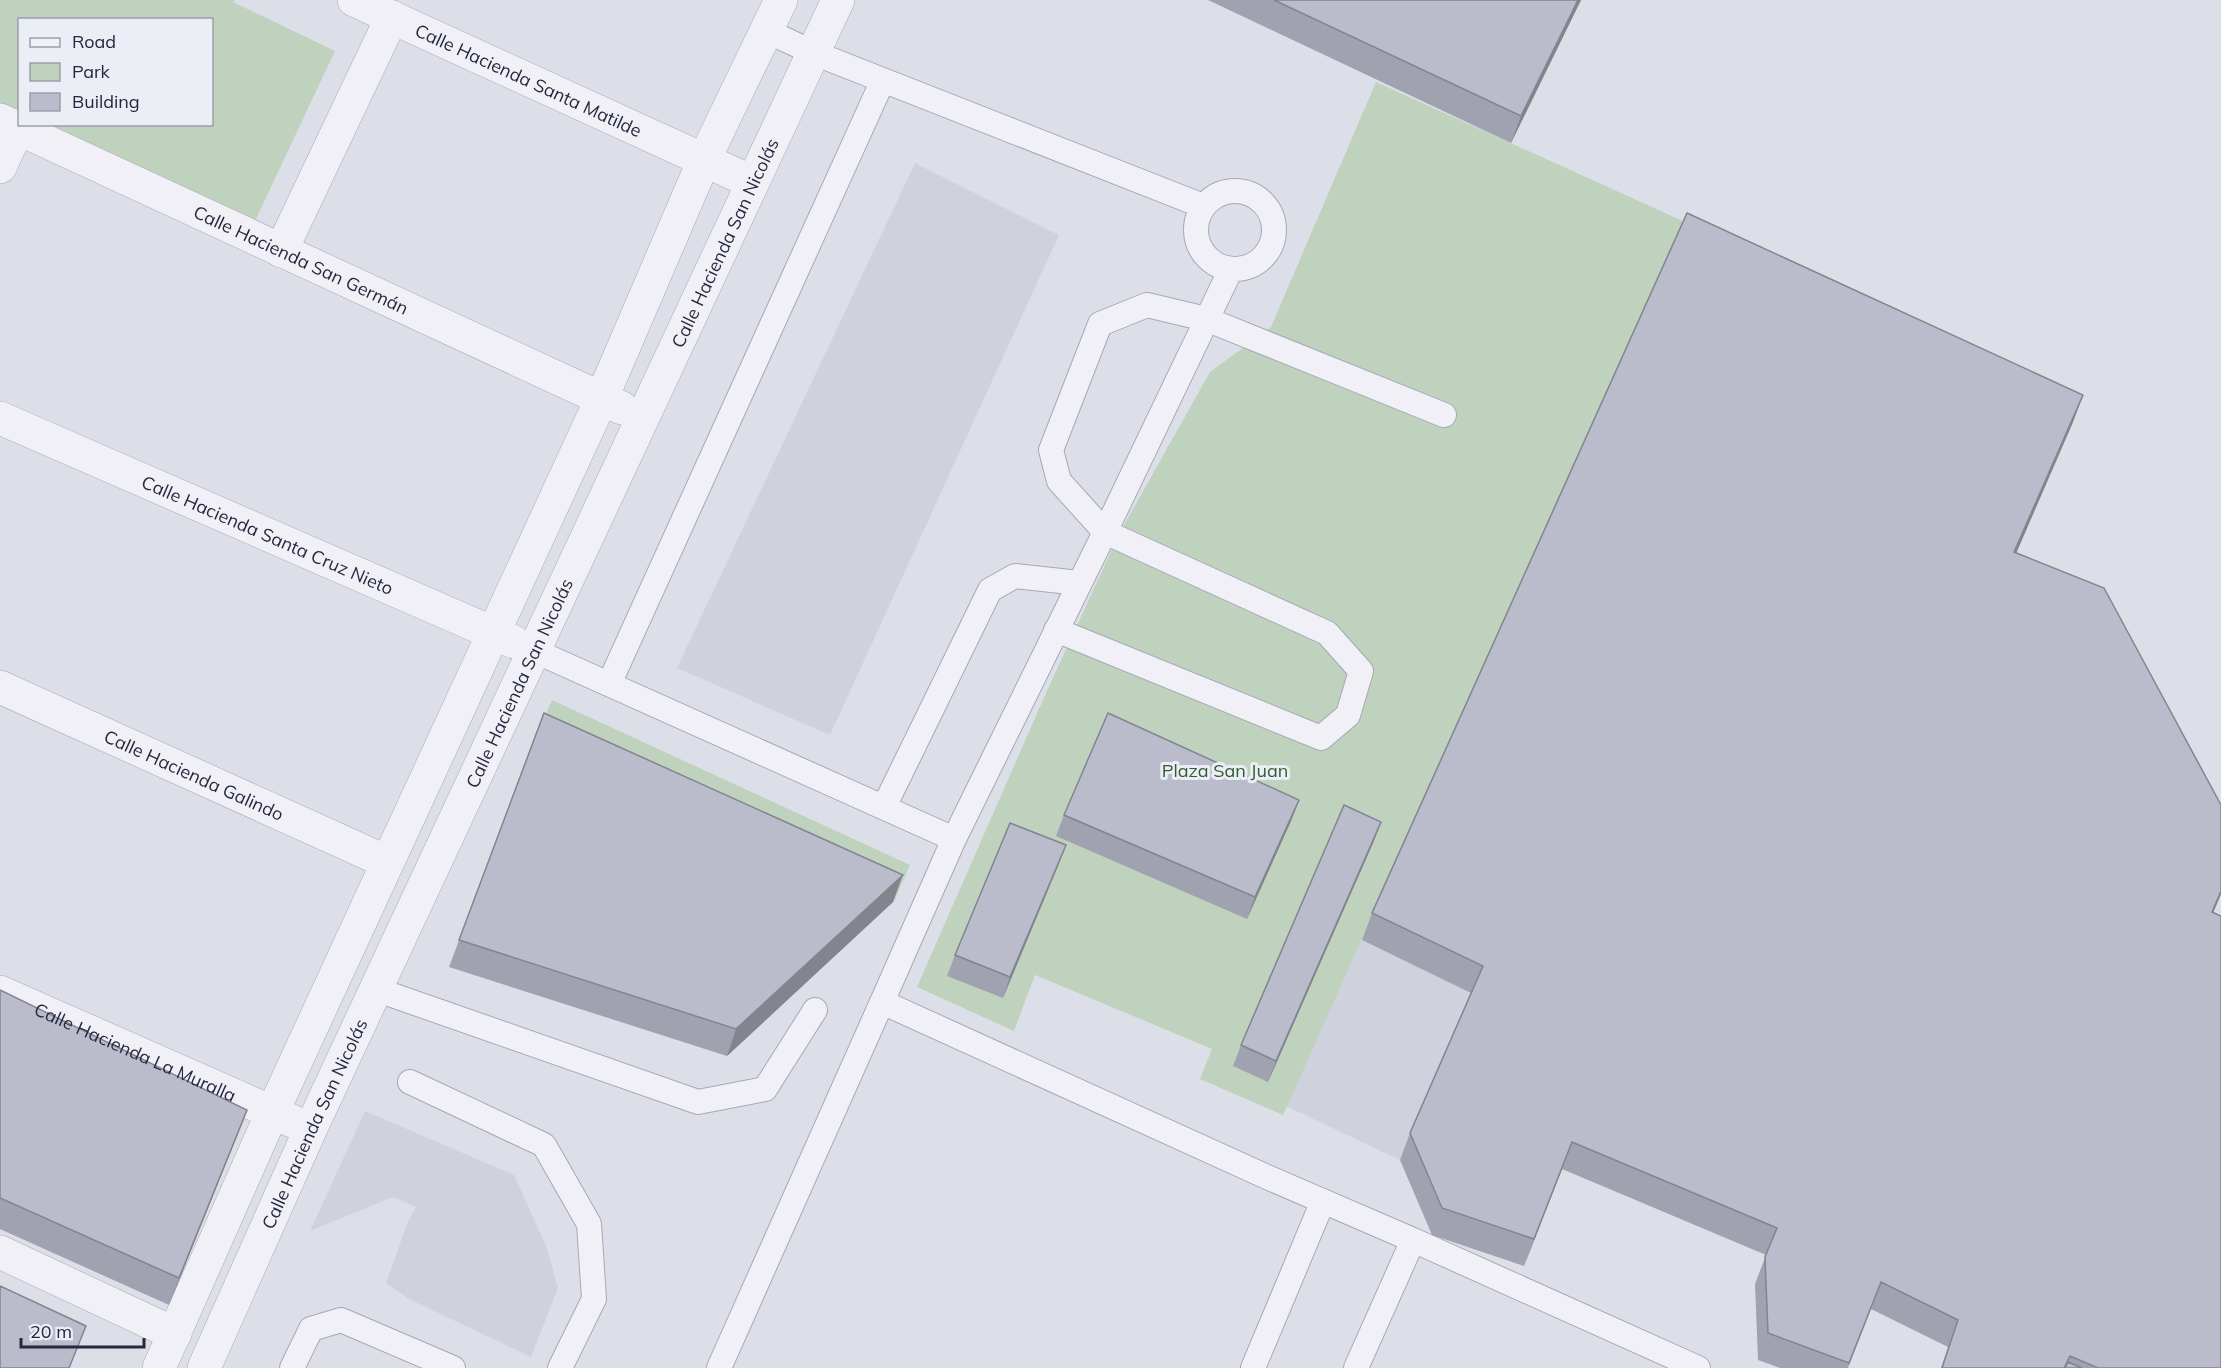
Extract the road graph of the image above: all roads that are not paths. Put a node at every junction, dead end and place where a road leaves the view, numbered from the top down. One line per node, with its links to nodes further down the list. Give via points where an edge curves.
1 (354, 0): 4 (street, Calle Hacienda Santa Matilde)
2 (781, 0): 5 (street)
3 (838, 0): 6 (street, Calle Hacienda San Nicolás)
4 (392, 17): 9 (street, Calle Hacienda Santa Matilde); 13 (street)
5 (767, 31): 6 (lane); 9 (street)
6 (814, 52): 7 (lane); 11 (street, Calle Hacienda San Nicolás)
7 (883, 80): 12 (lane); 25 (lane)
8 (9, 124): 10 (street); 13 (street, Calle Hacienda San Germán)
9 (704, 160): 11 (street, Calle Hacienda Santa Matilde); 16 (street)
10 (0, 167)
11 (752, 182): 18 (street, Calle Hacienda San Nicolás)
12 (1203, 206): 14 (lane, via 1197,219 1199,246 1218,266); 14 (lane, via 1224,192 1249,193 1260,199 1273,220 1271,245 1264,256 1255,264)
13 (281, 251): 16 (street, Calle Hacienda San Germán)
14 (1231, 269): 15 (lane)
15 (1206, 320): 17 (lane); 20 (lane); 20 (lane, via 1147,305 1100,324 1051,450 1059,481)
16 (601, 400): 18 (street, Calle Hacienda San Germán); 23 (street)
17 (1444, 415)
18 (644, 416): 24 (street, Calle Hacienda San Nicolás)
19 (0, 418): 23 (street, Calle Hacienda Santa Cruz Nieto)
20 (1105, 532): 21 (lane); 22 (lane, via 1327,633 1360,671 1348,715 1321,738)
21 (1079, 583): 22 (lane); 27 (lane, via 1015,576 990,590)
22 (1056, 630): 28 (lane)
23 (493, 633): 24 (street, Calle Hacienda Santa Cruz Nieto); 29 (street)
24 (535, 651): 25 (lane); 30 (street, Calle Hacienda San Nicolás)
25 (609, 684): 27 (lane)
26 (0, 687): 29 (street, Calle Hacienda Galindo)
27 (884, 807): 28 (lane)
28 (954, 839): 32 (lane)
29 (387, 862): 35 (street)
30 (375, 989): 33 (lane, via 698,1102 765,1089); 36 (street, Calle Hacienda San Nicolás)
31 (0, 992): 35 (street, Calle Hacienda La Muralla)
32 (882, 1002): 37 (lane); 46 (lane)
33 (815, 1010)
34 (410, 1082): 45 (lane, via 544,1145 589,1224 594,1299)
35 (272, 1113): 36 (street, Calle Hacienda La Muralla); 40 (street)
36 (311, 1128): 42 (street, Calle Hacienda San Nicolás)
37 (1323, 1201): 38 (lane); 47 (lane)
38 (1413, 1240): 48 (lane); 49 (lane)
39 (0, 1252): 40 (street)
40 (175, 1334): 41 (street)
41 (159, 1368)
42 (204, 1368)
43 (292, 1368): 44 (lane, via 311,1329 341,1320)
44 (453, 1368)
45 (560, 1368)
46 (719, 1368)
47 (1253, 1368)
48 (1356, 1368)
49 (1698, 1368)

